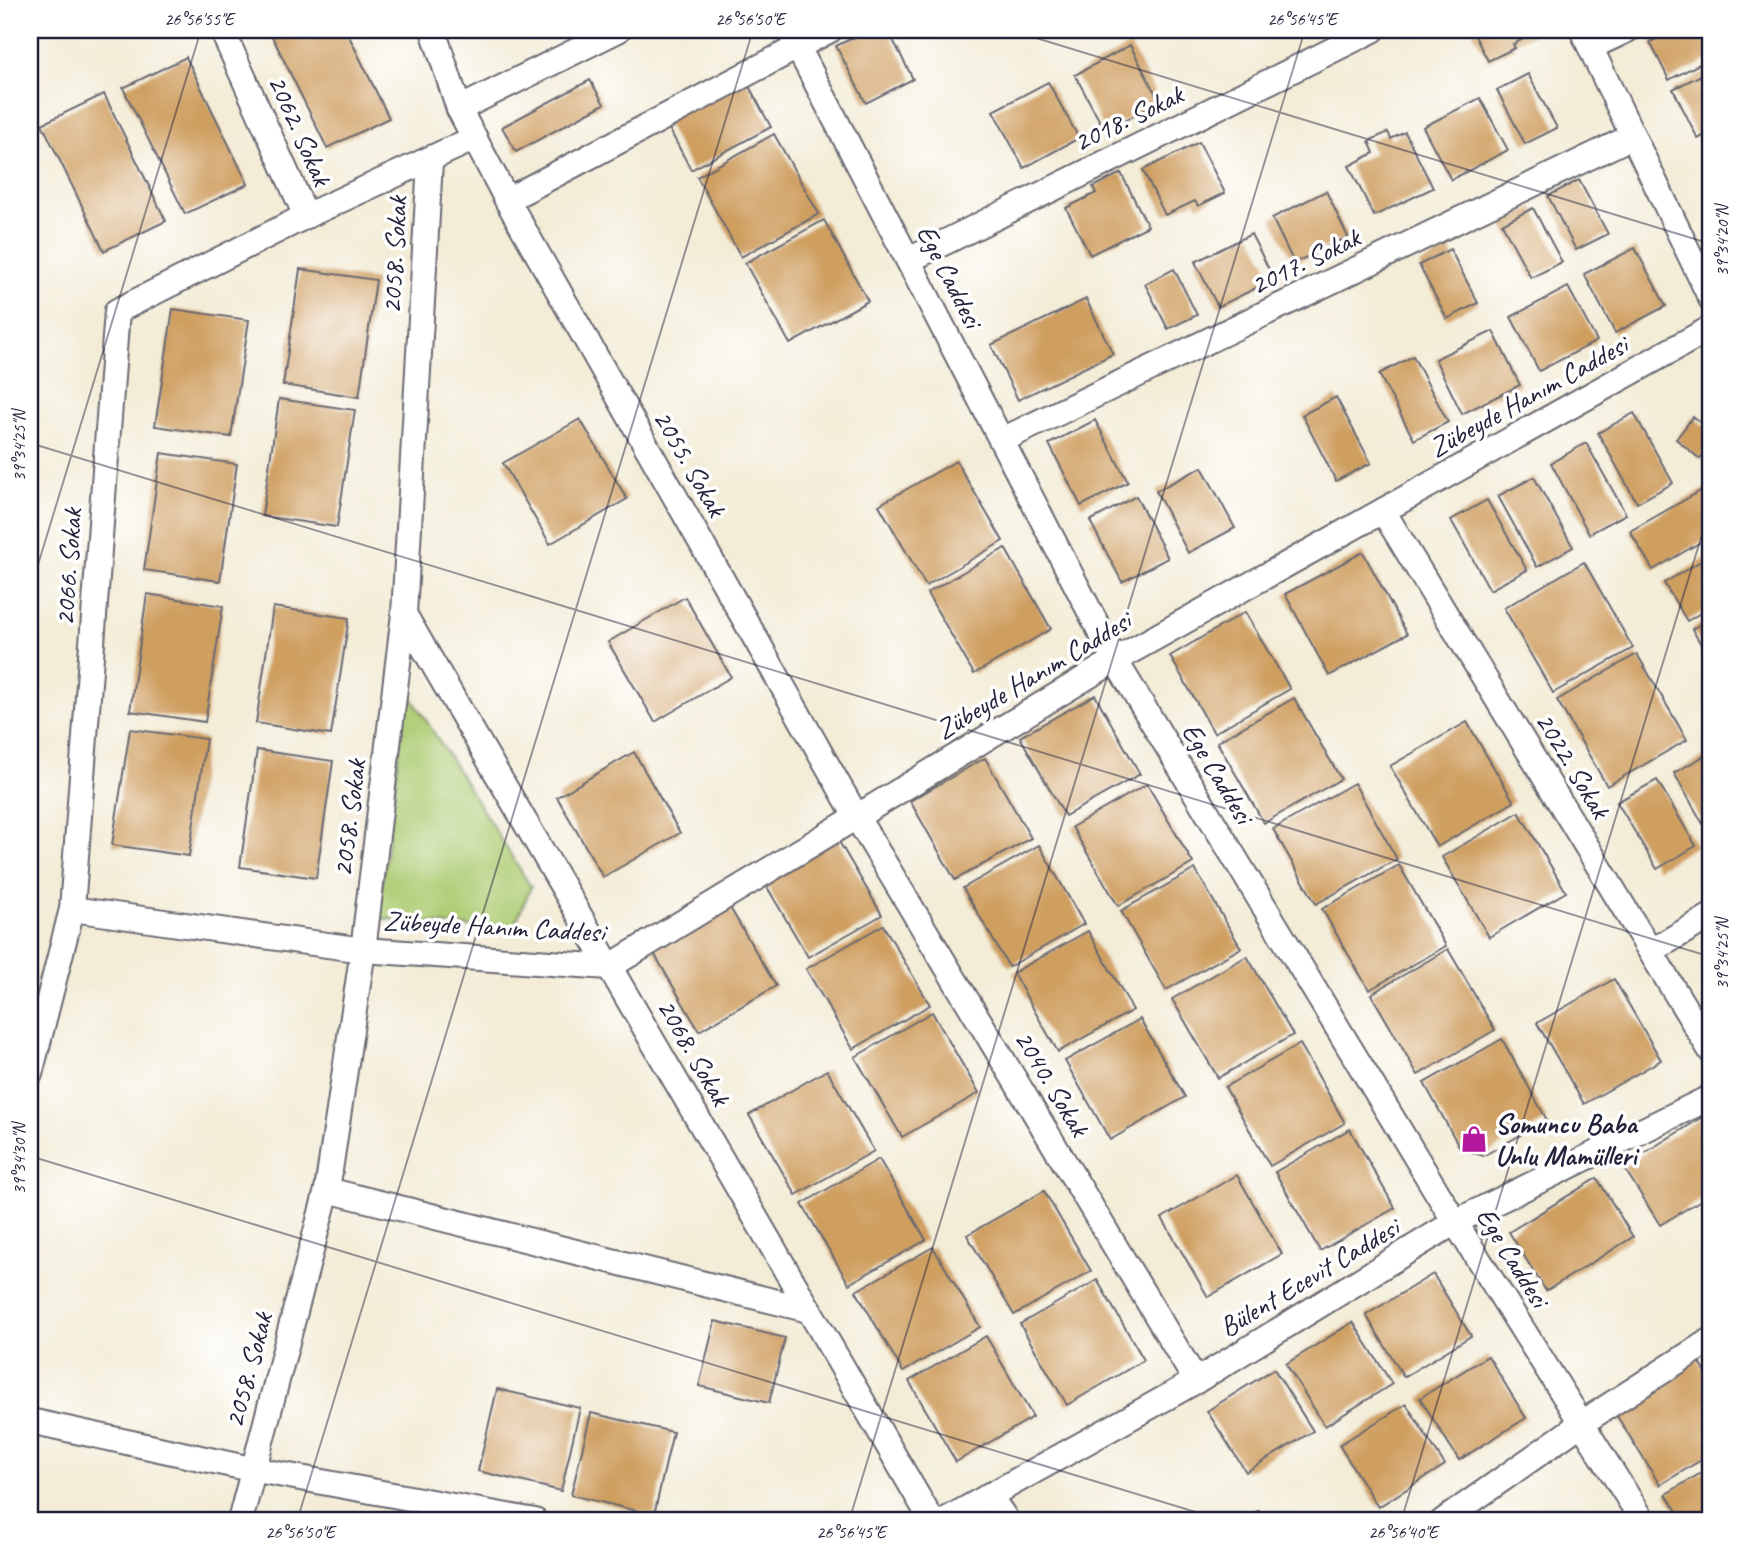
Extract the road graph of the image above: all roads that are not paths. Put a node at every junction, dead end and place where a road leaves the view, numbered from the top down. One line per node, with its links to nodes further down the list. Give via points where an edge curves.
1 (222, 30): 14 (street, 2062. Sokak)
2 (433, 30): 9 (street, 2055. Sokak)
3 (618, 30): 9 (street)
4 (830, 30): 7 (street)
5 (1373, 30): 15 (street, 2018. Sokak)
6 (1627, 30): 8 (street)
7 (792, 38): 13 (street); 15 (street, Ege Caddesi)
8 (1586, 39): 10 (street)
9 (459, 108): 11 (street, 2055. Sokak)
10 (1633, 136): 16 (street); 18 (street, 2017. Sokak)
11 (475, 138): 12 (street); 13 (street, 2055. Sokak)
12 (430, 162): 14 (street); 20 (street, 2058. Sokak)
13 (507, 200): 22 (street, 2055. Sokak)
14 (306, 216): 23 (street, 2066. Sokak, via 117,311)
15 (909, 260): 18 (street, Ege Caddesi)
16 (1711, 299)
17 (1711, 328): 19 (street, Zübeyde Hanım Caddesi)
18 (1002, 440): 21 (street, Ege Caddesi)
19 (1383, 511): 21 (street, Zübeyde Hanım Caddesi); 26 (street, 2022. Sokak)
20 (404, 614): 25 (street, 2058. Sokak); 27 (street, 2068. Sokak)
21 (1115, 660): 22 (street, Zübeyde Hanım Caddesi); 32 (street, Ege Caddesi)
22 (856, 816): 27 (street, Zübeyde Hanım Caddesi); 35 (street, 2040. Sokak)
23 (72, 909): 25 (street, Zübeyde Hanım Caddesi); 29 (street, 2066. Sokak)
24 (1711, 916): 26 (street)
25 (363, 950): 27 (street, Zübeyde Hanım Caddesi); 31 (street, 2058. Sokak)
26 (1651, 951): 28 (street, 2022. Sokak)
27 (609, 967): 33 (street, 2068. Sokak)
28 (1711, 1051)
29 (30, 1074)
30 (1711, 1097): 32 (street, Bülent Ecevit Caddesi)
31 (327, 1190): 33 (street); 38 (street, 2058. Sokak)
32 (1455, 1222): 35 (street, Bülent Ecevit Caddesi); 37 (street, Ege Caddesi)
33 (809, 1310): 42 (street, 2068. Sokak)
34 (1711, 1339): 37 (street)
35 (1196, 1381): 39 (street, Bülent Ecevit Caddesi)
36 (30, 1421): 38 (street)
37 (1582, 1423): 45 (street); 46 (street, Ege Caddesi)
38 (251, 1469): 40 (street, 2058. Sokak); 41 (street)
39 (989, 1495): 43 (street, Bülent Ecevit Caddesi); 44 (street)
40 (240, 1521)
41 (535, 1521)
42 (932, 1521)
43 (944, 1521)
44 (1007, 1521)
45 (1443, 1521)
46 (1643, 1521)

